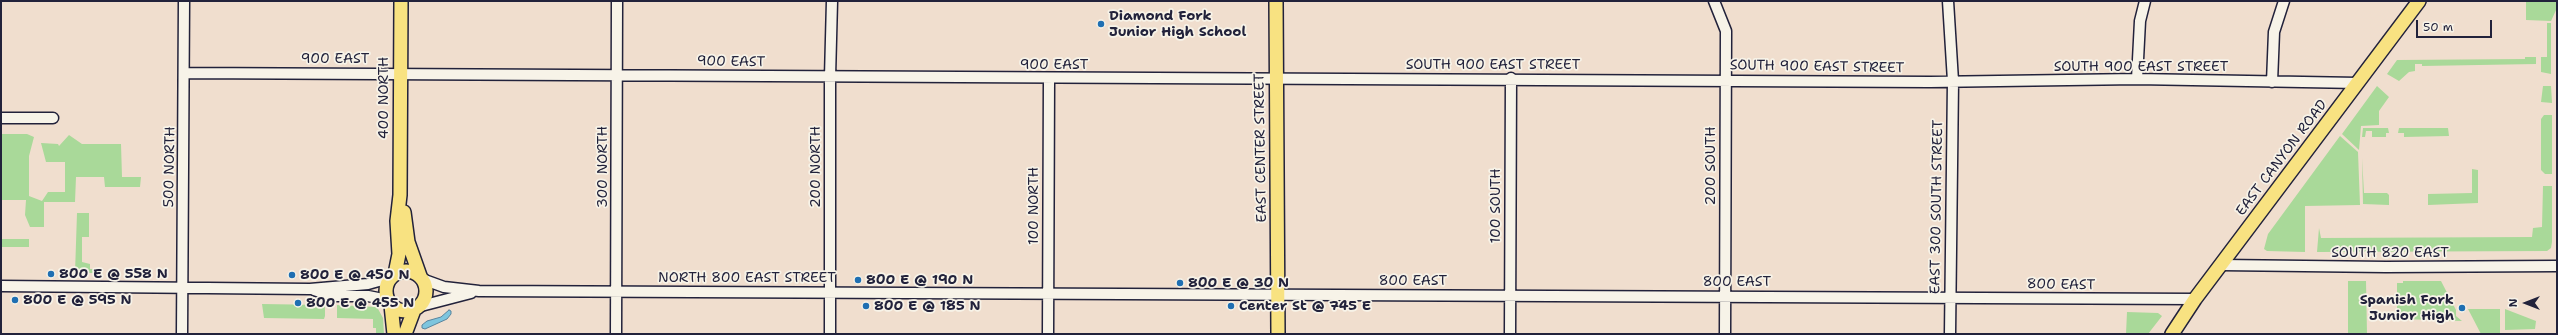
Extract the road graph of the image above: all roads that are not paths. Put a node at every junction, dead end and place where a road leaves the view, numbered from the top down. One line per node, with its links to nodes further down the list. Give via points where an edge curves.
1 (184, 1): 11 (street, 500 NORTH)
2 (401, 1): 12 (main road, 400 NORTH)
3 (617, 1): 13 (street, 300 NORTH)
4 (832, 1): 14 (street, 200 NORTH)
5 (1276, 1): 17 (main road, EAST CENTER STREET)
6 (1714, 1): 19 (street, 200 SOUTH, via 1726,31)
7 (1948, 1): 20 (street, EAST 300 SOUTH STREET)
8 (2145, 1): 18 (street, via 2140,21)
9 (2284, 1): 21 (street, via 2274,32)
10 (2419, 1): 22 (main road, EAST CANYON ROAD)
11 (185, 73): 12 (street, 900 EAST); 31 (street, 500 NORTH)
12 (401, 74): 13 (street, 900 EAST); 25 (main road, 400 NORTH)
13 (617, 74): 14 (street, 900 EAST); 34 (street, 300 NORTH)
14 (830, 77): 16 (street, 900 EAST); 35 (street, 200 NORTH)
15 (1511, 78): 17 (street, SOUTH 900 EAST STREET); 19 (street, SOUTH 900 EAST STREET); 38 (street, 100 SOUTH)
16 (1049, 79): 17 (street, 900 EAST); 36 (street, 100 NORTH)
17 (1276, 79): 37 (main road, EAST CENTER STREET)
18 (2137, 79): 20 (street, SOUTH 900 EAST STREET); 21 (street, SOUTH 900 EAST STREET)
19 (1726, 80): 20 (street, SOUTH 900 EAST STREET); 39 (street, 200 SOUTH)
20 (1953, 81): 40 (street, EAST 300 SOUTH STREET)
21 (2272, 82): 22 (street, SOUTH 900 EAST STREET)
22 (2358, 83): 26 (main road, EAST CANYON ROAD)
23 (1, 118): 24 (street)
24 (53, 118)
25 (400, 195): 28 (main road, via 397,221 399,254); 29 (main road, via 408,242)
26 (2222, 265): 27 (street, SOUTH 820 EAST); 41 (main road, EAST CANYON ROAD)
27 (2557, 266)
28 (394, 275): 29 (main road, via 406,271); 32 (street, via 368,284); 42 (main road, via 386,290)
29 (421, 277): 33 (street, via 444,287); 43 (main road, via 426,292)
30 (1, 286): 31 (street)
31 (182, 288): 32 (street); 44 (street, 500 NORTH)
32 (310, 289): 42 (street, via 332,296 368,296)
33 (479, 292): 34 (street, NORTH 800 EAST STREET); 43 (street)
34 (617, 292): 35 (street, NORTH 800 EAST STREET); 47 (street, 300 NORTH)
35 (830, 293): 36 (street, NORTH 800 EAST STREET); 48 (street, 200 NORTH)
36 (1048, 294): 37 (street, NORTH 800 EAST STREET); 49 (street, 100 NORTH)
37 (1278, 295): 38 (street, 800 EAST); 50 (main road, EAST CENTER STREET)
38 (1510, 295): 39 (street, 800 EAST); 51 (street, 100 SOUTH)
39 (1725, 296): 40 (street, 800 EAST); 52 (street, 200 SOUTH)
40 (1950, 297): 41 (street, 800 EAST); 53 (street, EAST 300 SOUTH STREET)
41 (2195, 299): 54 (main road, EAST CANYON ROAD)
42 (390, 303): 43 (main road, via 403,311); 45 (main road)
43 (417, 308): 46 (main road)
44 (182, 334)
45 (394, 334)
46 (405, 334)
47 (616, 334)
48 (830, 334)
49 (1048, 334)
50 (1278, 334)
51 (1510, 334)
52 (1725, 334)
53 (1950, 334)
54 (2172, 334)

